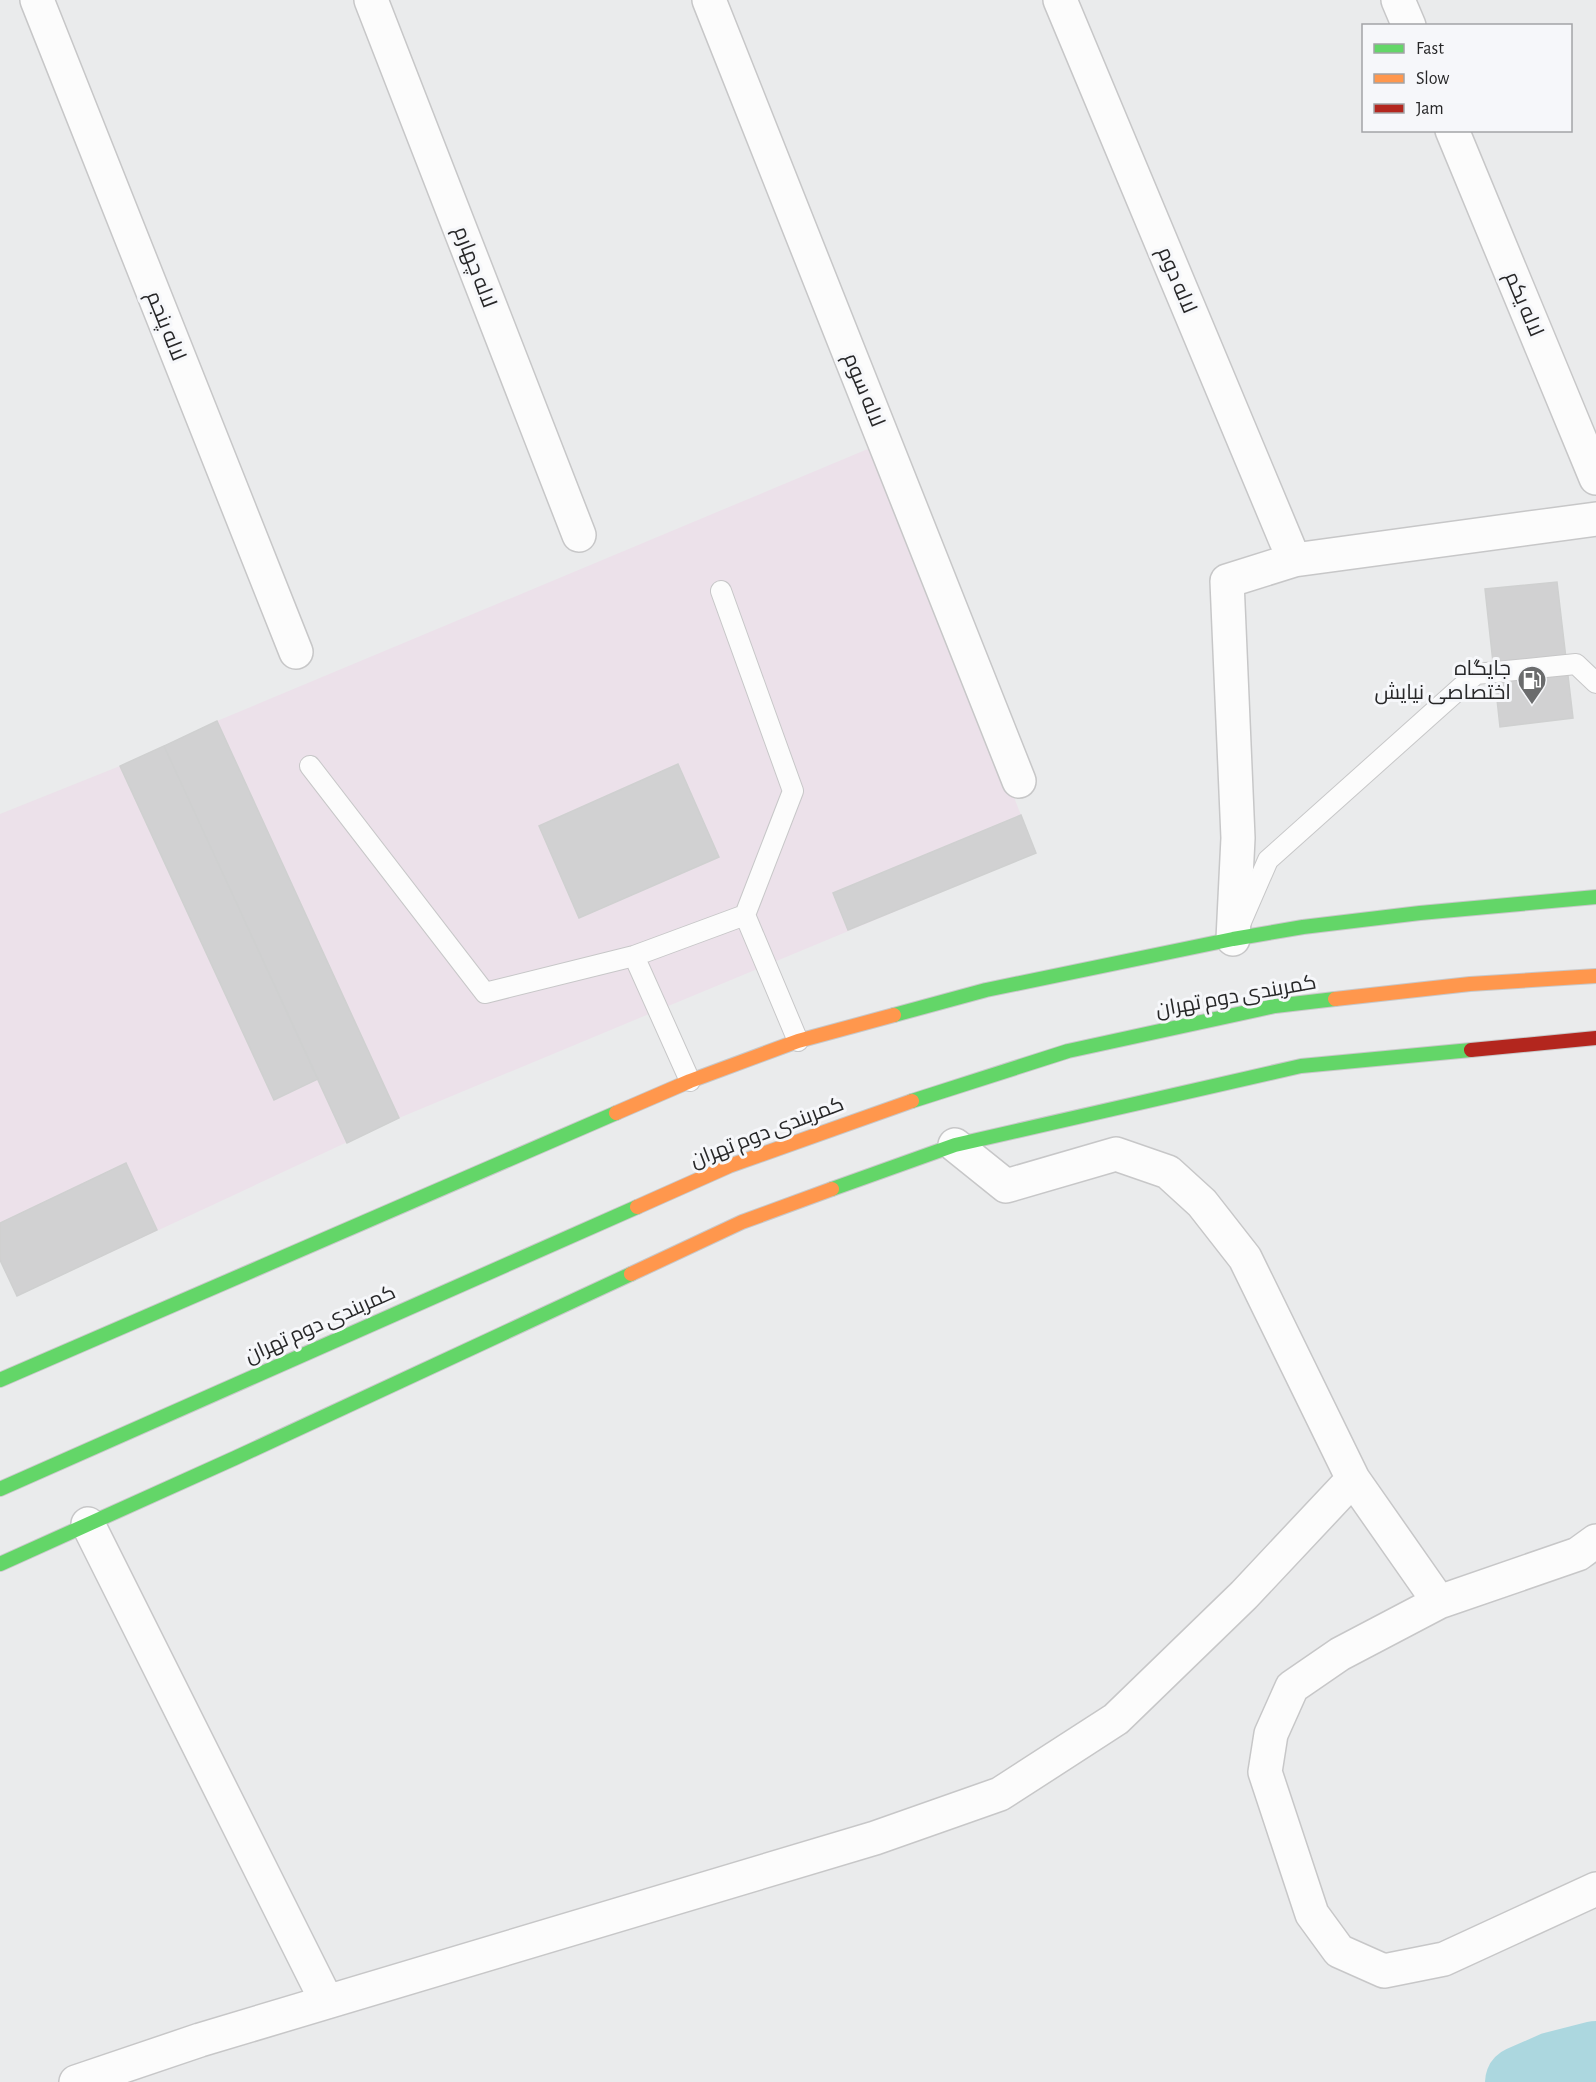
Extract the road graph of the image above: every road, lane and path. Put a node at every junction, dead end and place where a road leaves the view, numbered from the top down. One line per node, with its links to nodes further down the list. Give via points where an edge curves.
1 (37, 0): 13 (street, لاله پنجم)
2 (371, 0): 10 (street, لاله چهارم)
3 (709, 0): 16 (street, لاله سوم)
4 (1060, 0): 11 (street, لاله دوم)
5 (1398, 0): 6 (street)
6 (1408, 24)
7 (1453, 132): 8 (street, لاله یکم)
8 (1596, 478)
9 (1596, 519): 11 (street)
10 (579, 535)
11 (1294, 560): 19 (street, via 1227,581 1238,838)
12 (722, 591): 18 (lane, via 794,791)
13 (296, 652)
14 (1596, 683): 19 (lane, via 1576,664 1476,674 1268,860)
15 (310, 766): 20 (lane, via 485,993)
16 (1019, 781)
17 (1596, 897): 19 (highway, via 1420,913)
18 (745, 915): 20 (lane); 23 (lane)
19 (1233, 939): 23 (highway, via 986,990)
20 (634, 956): 24 (lane)
21 (1596, 976): 28 (highway, کمربندی دوم تهران, via 1470,984 1275,1006 1057,1054 729,1166)
22 (1596, 1038): 25 (highway, via 1301,1066)
23 (798, 1041): 24 (highway)
24 (690, 1081): 26 (highway)
25 (955, 1145): 27 (street, via 1006,1186 1116,1154 1168,1172 1202,1203 1245,1258); 29 (highway, via 741,1222)
26 (1, 1376)
27 (1353, 1479): 32 (street); 34 (street, via 1244,1595 1116,1719 1000,1794 875,1838)
28 (0, 1489)
29 (88, 1524): 31 (highway); 34 (street)
30 (1596, 1541): 32 (street, via 1578,1554)
31 (0, 1564)
32 (1439, 1602): 33 (street, via 1340,1654 1292,1687 1271,1734 1265,1772 1312,1914 1339,1951 1384,1971 1444,1959)
33 (1596, 1889)
34 (327, 2002): 35 (street)
35 (76, 2082)

